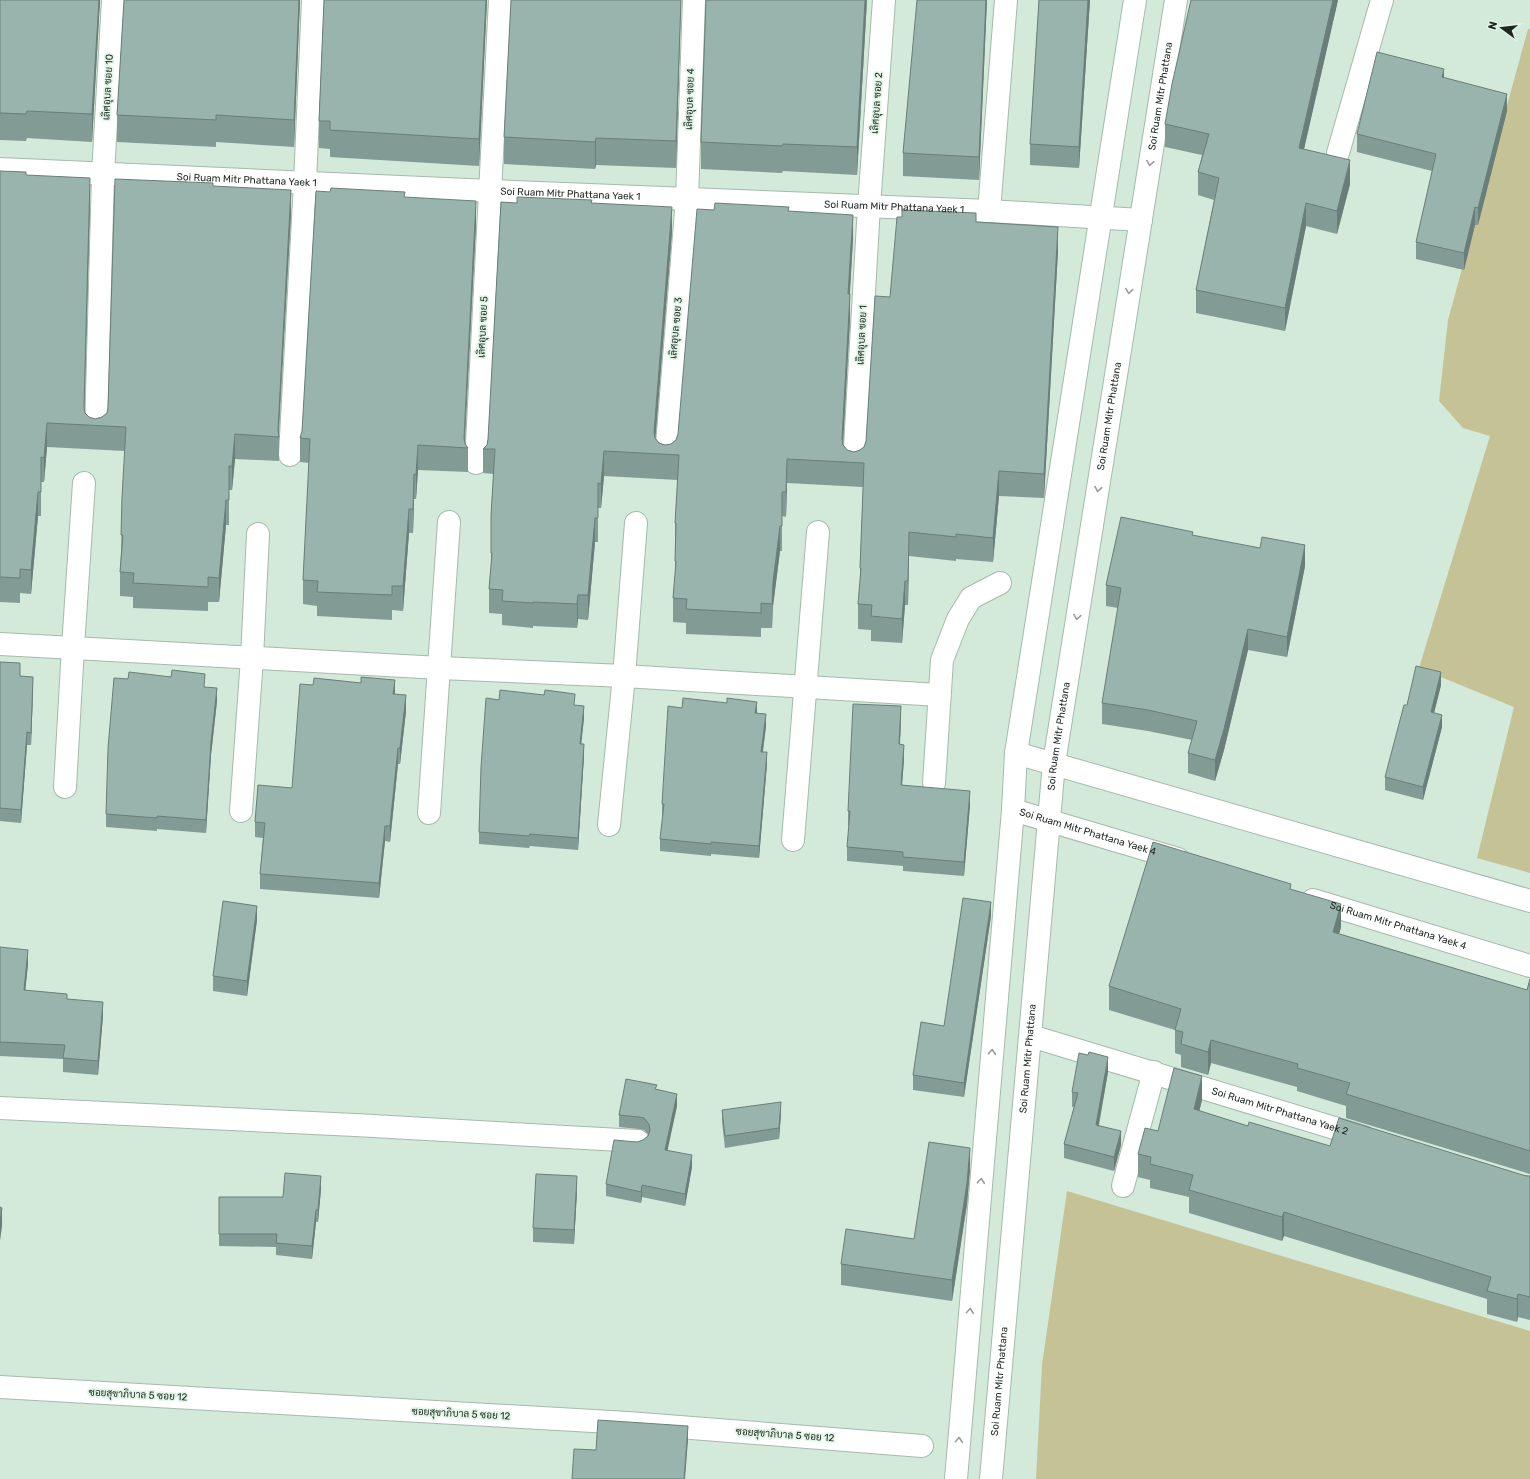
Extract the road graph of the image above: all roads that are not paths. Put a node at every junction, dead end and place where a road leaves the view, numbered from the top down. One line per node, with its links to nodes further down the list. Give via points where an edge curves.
1 (113, 0): 12 (street, เลิศอุบล ซอย 10)
2 (313, 0): 13 (street)
3 (500, 0): 14 (street, เลิศอุบล ซอย 5)
4 (694, 0): 15 (street, เลิศอุบล ซอย 4)
5 (884, 0): 16 (street, เลิศอุบล ซอย 2)
6 (1006, 0): 17 (street)
7 (1135, 0): 18 (street)
8 (1176, 0): 19 (street, Soi Ruam Mitr Phattana, one-way to 19)
9 (1382, 0): 10 (street)
10 (1338, 153)
11 (0, 169): 12 (street, Soi Ruam Mitr Phattana Yaek 1)
12 (103, 174): 13 (street, Soi Ruam Mitr Phattana Yaek 1); 20 (street, เลิศอุบล ซอย 10)
13 (305, 183): 14 (street, Soi Ruam Mitr Phattana Yaek 1); 21 (street)
14 (490, 191): 15 (street, Soi Ruam Mitr Phattana Yaek 1); 23 (street, เลิศอุบล ซอย 5)
15 (686, 198): 16 (street, Soi Ruam Mitr Phattana Yaek 1); 22 (street, เลิศอุบล ซอย 3)
16 (869, 206): 17 (street, Soi Ruam Mitr Phattana Yaek 1); 24 (street, เลิศอุบล ซอย 1)
17 (989, 211): 18 (street, Soi Ruam Mitr Phattana Yaek 1)
18 (1101, 217): 19 (street, Soi Ruam Mitr Phattana Yaek 1); 38 (street)
19 (1140, 220): 39 (street, Soi Ruam Mitr Phattana, one-way to 39)
20 (96, 431)
21 (290, 455)
22 (666, 457)
23 (476, 463)
24 (854, 464)
25 (84, 483): 32 (street)
26 (449, 522): 34 (street)
27 (636, 522): 35 (street)
28 (818, 532): 36 (street)
29 (258, 534): 33 (street)
30 (1000, 583): 37 (street, via 971,598 958,618 942,660)
31 (0, 644): 32 (street)
32 (73, 647): 33 (street); 41 (street)
33 (252, 658): 34 (street); 43 (street)
34 (440, 668): 35 (street); 44 (street)
35 (624, 676): 36 (street); 46 (street)
36 (805, 688): 37 (street); 47 (street)
37 (939, 695): 40 (street)
38 (1016, 753): 39 (street); 42 (street)
39 (1054, 763): 45 (street, Soi Ruam Mitr Phattana); 50 (street)
40 (934, 783)
41 (66, 787)
42 (1013, 810): 45 (street, Soi Ruam Mitr Phattana Yaek 4); 60 (street, one-way to 42)
43 (241, 811)
44 (429, 813)
45 (1049, 820): 48 (street, Soi Ruam Mitr Phattana Yaek 4); 52 (street, Soi Ruam Mitr Phattana)
46 (609, 825)
47 (793, 840)
48 (1193, 864)
49 (1292, 894): 51 (street, Soi Ruam Mitr Phattana Yaek 4)
50 (1530, 901)
51 (1530, 966)
52 (1031, 1036): 53 (street, Soi Ruam Mitr Phattana Yaek 2); 61 (street, Soi Ruam Mitr Phattana)
53 (1154, 1072): 56 (street, Soi Ruam Mitr Phattana Yaek 2); 57 (street)
54 (0, 1108): 55 (street)
55 (638, 1141)
56 (1379, 1141)
57 (1122, 1186)
58 (0, 1387): 59 (street, ซอยสุขาภิบาล 5 ซอย 12, via 628,1423)
59 (922, 1446)
60 (956, 1479)
61 (991, 1479)

